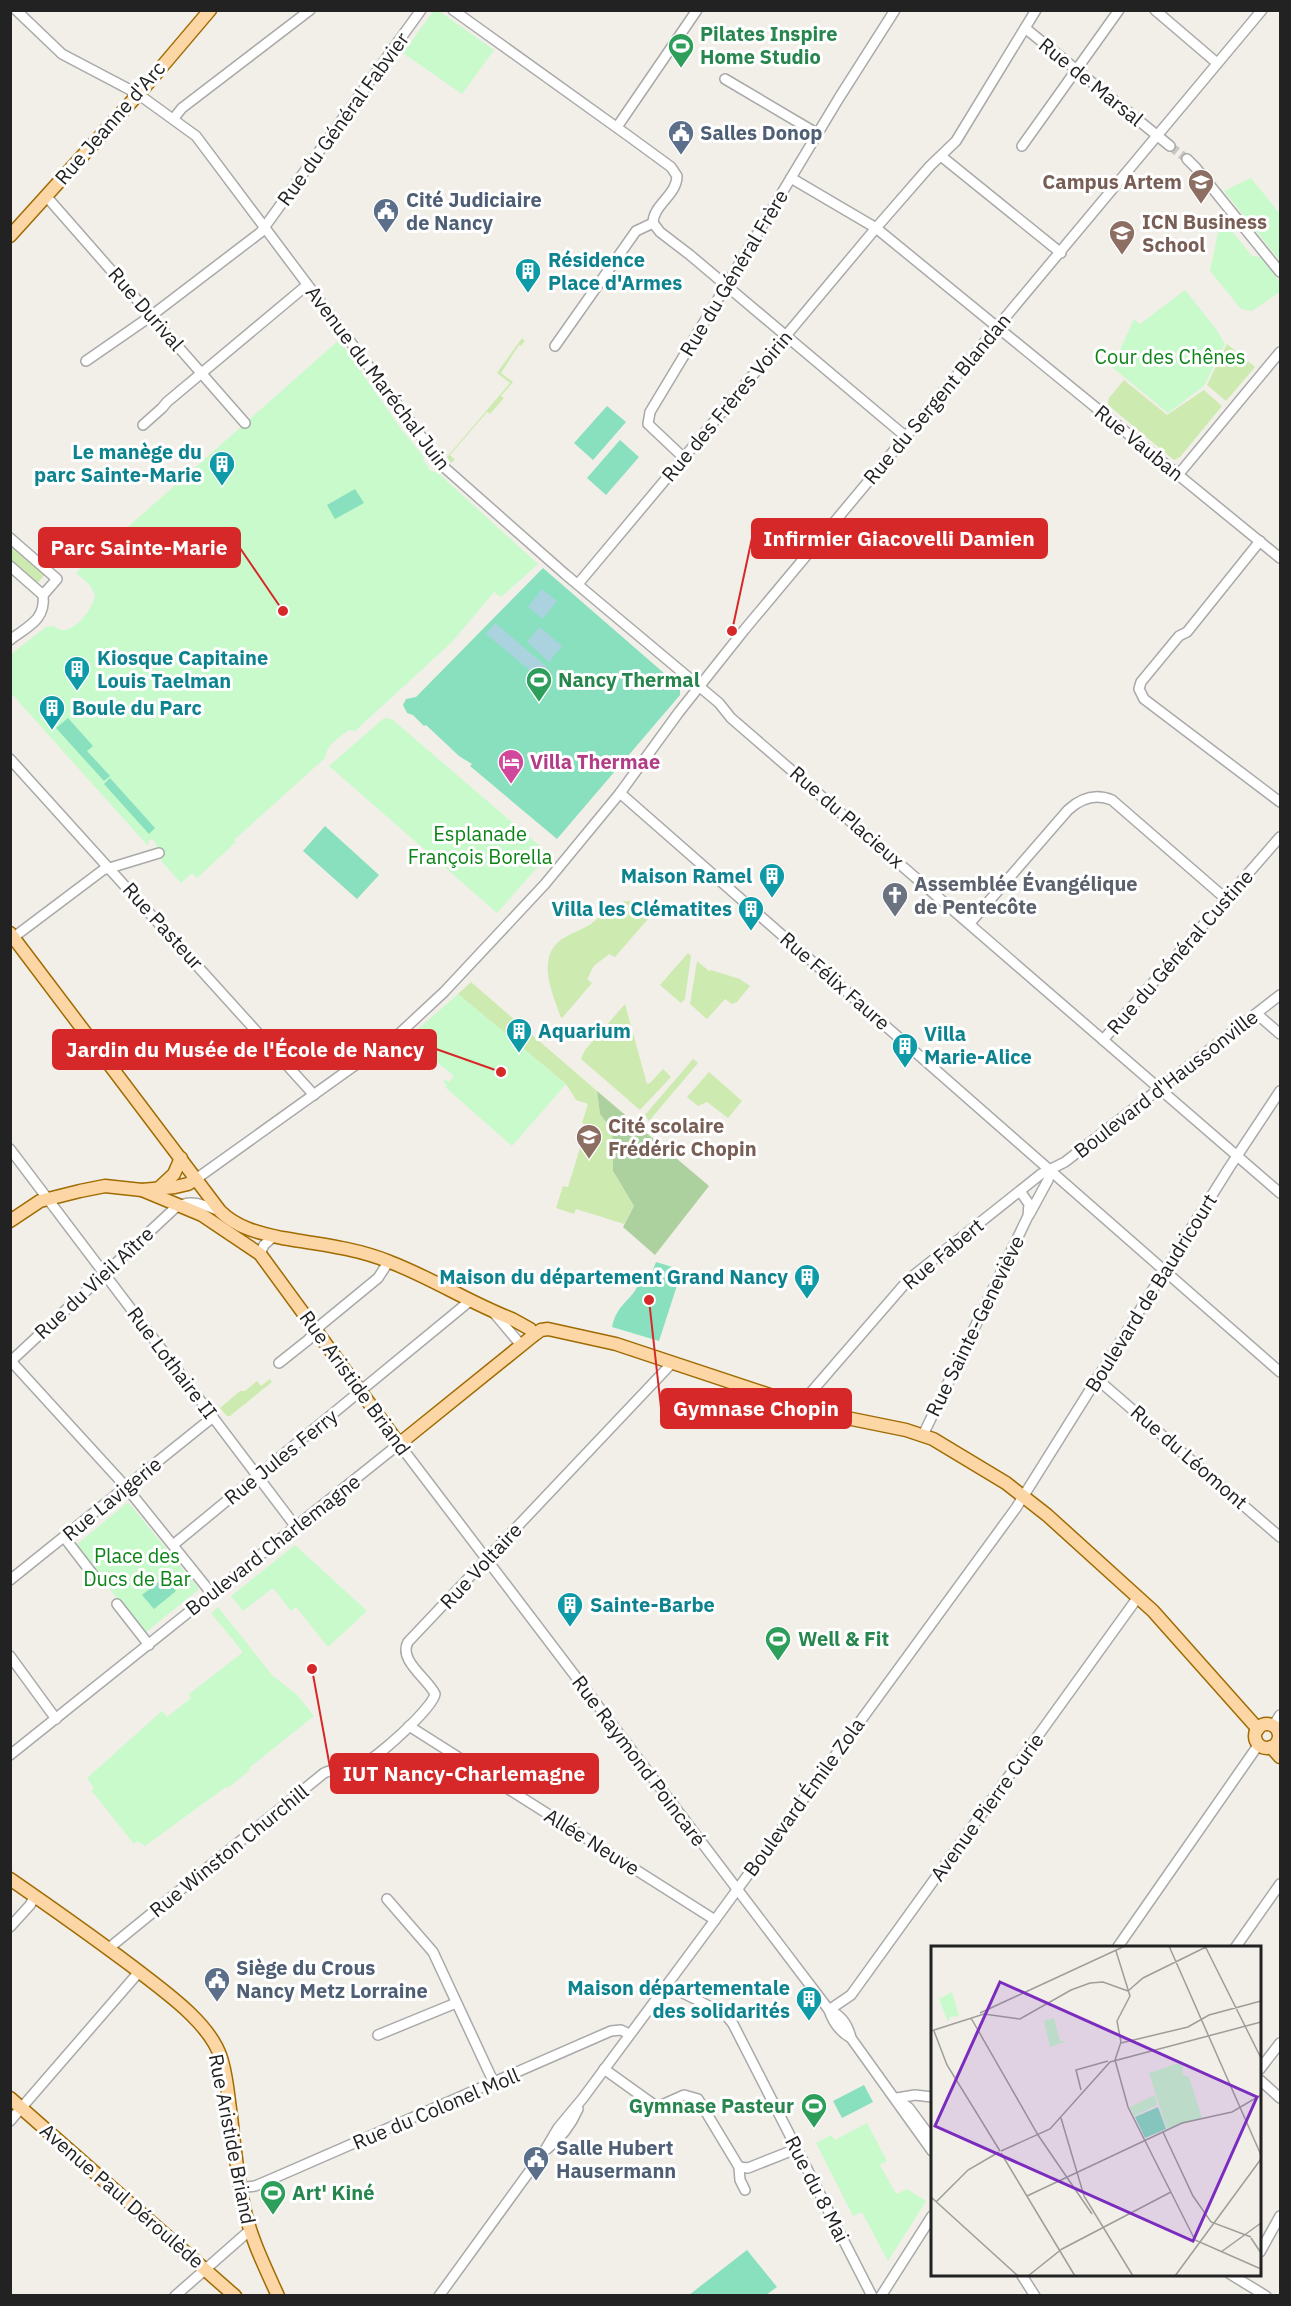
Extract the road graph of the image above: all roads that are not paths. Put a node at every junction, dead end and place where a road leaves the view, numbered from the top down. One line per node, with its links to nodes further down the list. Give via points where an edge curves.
1 (16, 10): 16 (street, Avenue du Maréchal Juin, via 62,54)
2 (210, 10): 16 (main road, Rue Jeanne d'Arc)
3 (310, 10): 17 (street)
4 (421, 10): 27 (street, Rue du Général Fabvier)
5 (453, 10): 18 (street)
6 (697, 10): 18 (street)
7 (895, 10): 19 (street, Rue du Général Frère)
8 (1036, 10): 12 (street, Rue des Frères Voirin)
9 (1119, 10): 14 (street)
10 (1155, 10): 13 (street)
11 (1262, 10): 13 (street, Rue du Sergent Blandan)
12 (1025, 28): 14 (street, Rue de Marsal); 22 (street, Rue des Frères Voirin, via 956,141)
13 (1218, 63): 20 (street, Rue du Sergent Blandan)
14 (1078, 70): 20 (street, Rue de Marsal); 21 (street)
15 (725, 79): 19 (street)
16 (138, 94): 17 (street, Avenue du Maréchal Juin); 25 (main road, Rue Jeanne d'Arc)
17 (174, 118): 27 (street, Avenue du Maréchal Juin, via 202,142)
18 (617, 127): 26 (street, via 675,172 675,186 654,215)
19 (818, 134): 24 (street, Rue du Général Frère)
20 (1164, 141): 30 (street, Rue du Sergent Blandan)
21 (1022, 146)
22 (941, 156): 28 (street, Rue des Frères Voirin); 30 (street)
23 (1187, 159): 31 (street)
24 (791, 178): 28 (street, Rue Vauban); 33 (street, Rue du Général Frère)
25 (46, 196): 29 (main road, Rue Jeanne d'Arc); 34 (street, Rue Durival)
26 (653, 224): 33 (street); 37 (street, via 636,231)
27 (264, 228): 32 (street, Avenue du Maréchal Juin); 34 (street, Rue du Général Fabvier)
28 (876, 228): 35 (street, Rue Vauban); 36 (street, Rue des Frères Voirin)
29 (10, 236)
30 (1060, 253): 35 (street, Rue du Sergent Blandan)
31 (1281, 272)
32 (307, 285): 40 (street); 50 (street, Avenue du Maréchal Juin, via 445,468)
33 (726, 286): 36 (street); 44 (street, Rue du Général Frère, via 648,419 651,428)
34 (152, 316): 39 (street, Rue du Général Fabvier); 40 (street, Rue Durival)
35 (998, 327): 43 (street, Rue du Sergent Blandan); 45 (street, Rue Vauban)
36 (786, 336): 43 (street); 44 (street, Rue des Frères Voirin)
37 (555, 346)
38 (1281, 352): 45 (street)
39 (86, 361)
40 (201, 373): 41 (street, Rue Durival); 42 (street)
41 (245, 423)
42 (143, 425)
43 (905, 436): 53 (street, Rue du Sergent Blandan)
44 (684, 458): 50 (street, Rue des Frères Voirin)
45 (1178, 475): 47 (street, Rue Vauban)
46 (10, 538): 51 (street, via 57,579)
47 (1260, 541): 48 (street, Rue Vauban); 56 (street, via 1139,689 1144,699)
48 (1281, 558)
49 (10, 566): 51 (street)
50 (578, 584): 53 (street, Avenue du Maréchal Juin)
51 (43, 595): 52 (street, via 40,617)
52 (10, 640)
53 (699, 687): 55 (street, Rue du Sergent Blandan); 61 (street, Rue du Placieux)
54 (10, 759): 59 (street, Rue Pasteur)
55 (620, 793): 69 (street, Rue du Sergent Blandan, via 540,890 444,992 406,1028); 73 (street, Rue Félix Faure)
56 (1281, 802)
57 (1281, 837): 60 (street, Rue du Général Custine)
58 (159, 852): 59 (street)
59 (110, 868): 62 (street); 69 (street, Rue Pasteur)
60 (1226, 899): 61 (street, via 1112,800 1089,797 1068,810); 66 (street, Rue du Général Custine)
61 (970, 923): 66 (street, Rue du Placieux)
62 (12, 937): 72 (main road)
63 (1281, 995): 64 (street, Boulevard d'Haussonville)
64 (1257, 1014): 65 (street); 67 (street, Boulevard d'Haussonville)
65 (1281, 1034)
66 (1103, 1040): 67 (street, Rue du Placieux)
67 (1160, 1089): 71 (street, Rue du Placieux); 73 (street, Boulevard d'Haussonville)
68 (1281, 1091): 71 (street, Boulevard de Baudricourt)
69 (314, 1095): 74 (street)
70 (10, 1149): 79 (street, Rue Lothaire II)
71 (1237, 1156): 78 (street, Rue du Placieux); 87 (street, Boulevard de Baudricourt)
72 (181, 1158): 74 (main road); 75 (main road, via 176,1172)
73 (1050, 1170): 77 (street, Rue Fabert); 82 (street, Rue Sainte-Geneviève); 87 (street, Rue Félix Faure)
74 (196, 1179): 75 (main road); 81 (main road)
75 (158, 1189): 76 (main road)
76 (142, 1190): 79 (main road, via 105,1186); 80 (main road)
77 (1020, 1191): 82 (street, Rue Sainte-Geneviève, via 1029,1204); 100 (street, Rue Fabert, via 909,1279)
78 (1281, 1193)
79 (48, 1199): 83 (main road); 88 (street, Rue Lothaire II)
80 (179, 1206): 81 (street, via 194,1202); 85 (main road, via 202,1215); 88 (street, Rue du Vieil Aître)
81 (220, 1211): 84 (main road, via 241,1227)
82 (1028, 1216): 102 (street, Rue Sainte-Geneviève)
83 (10, 1221)
84 (274, 1236): 85 (street); 86 (main road)
85 (260, 1254): 91 (main road, Rue Aristide Briand)
86 (389, 1261): 89 (main road); 91 (street, via 378,1278)
87 (1164, 1271): 97 (street, Rue Félix Faure); 98 (street, Boulevard de Baudricourt)
88 (105, 1273): 94 (street, Rue du Vieil Aître); 101 (street, Rue Lothaire II)
89 (471, 1299): 90 (main road); 99 (street, Rue Jules Ferry)
90 (493, 1311): 92 (main road, via 531,1329); 93 (street)
91 (316, 1331): 96 (street); 99 (main road, Rue Aristide Briand)
92 (534, 1335): 93 (main road, Boulevard Charlemagne); 95 (main road, via 548,1329)
93 (521, 1345): 103 (main road, Boulevard Charlemagne)
94 (11, 1361): 105 (street)
95 (673, 1362): 100 (main road); 112 (street, Rue Voltaire)
96 (279, 1364)
97 (1281, 1372)
98 (1097, 1379): 106 (street, Boulevard de Baudricourt); 110 (street, Rue du Léomont)
99 (361, 1391): 103 (main road, Rue Aristide Briand); 104 (street, Rue Jules Ferry)
100 (800, 1405): 102 (main road)
101 (213, 1417): 104 (street, Rue Lothaire II); 105 (street, Rue Lavigerie)
102 (923, 1435): 106 (main road)
103 (399, 1444): 107 (street, Rue Aristide Briand); 108 (street, Boulevard Charlemagne)
104 (257, 1476): 108 (street, Rue Lothaire II); 111 (street, Rue Jules Ferry)
105 (126, 1487): 109 (street, Rue Lavigerie); 111 (street)
106 (1024, 1496): 116 (main road); 130 (street, Boulevard Émile Zola)
107 (450, 1512): 112 (street, Rue Raymond Poincaré)
108 (296, 1527): 115 (street, Boulevard Charlemagne)
109 (64, 1537): 113 (street); 114 (street, Rue Lavigerie)
110 (1281, 1537)
111 (173, 1545): 115 (street)
112 (487, 1560): 121 (street, Rue Voltaire, via 405,1648 406,1657 435,1694 431,1704); 130 (street, Rue Raymond Poincaré)
113 (94, 1576)
114 (10, 1580)
115 (212, 1594): 118 (street, Boulevard Charlemagne)
116 (1138, 1597): 123 (main road); 141 (street, Avenue Pierre Curie, via 852,1995)
117 (117, 1604): 118 (street)
118 (149, 1645): 120 (street, Boulevard Charlemagne)
119 (10, 1656): 120 (street)
120 (56, 1719): 125 (street, Boulevard Charlemagne)
121 (409, 1726): 127 (street, Rue Voltaire, via 371,1760); 133 (street, Allée Neuve)
122 (1278, 1728): 123 (main road, via 1265,1724); 124 (main road, via 1277,1742)
123 (1258, 1729): 124 (main road, via 1256,1739)
124 (1265, 1745): 126 (main road); 135 (street)
125 (10, 1755)
126 (1281, 1757)
127 (355, 1767): 137 (street, Rue Winston Churchill, via 333,1768 324,1773)
128 (10, 1879): 131 (main road, Rue Aristide Briand)
129 (1281, 1884): 136 (street)
130 (737, 1888): 133 (street, Boulevard Émile Zola); 141 (street, Rue Raymond Poincaré)
131 (35, 1896): 134 (street); 137 (main road, Rue Aristide Briand)
132 (387, 1899): 140 (street, via 433,1952)
133 (715, 1920): 139 (street, Boulevard Émile Zola)
134 (10, 1926)
135 (1118, 1946)
136 (1236, 1946)
137 (109, 1948): 138 (main road, Rue Aristide Briand)
138 (139, 1972): 153 (street); 159 (main road, Rue Aristide Briand, via 177,2002 220,2055)
139 (667, 1985): 142 (street, Boulevard Émile Zola); 157 (street, Rue du 8 Mai, via 730,2019)
140 (456, 2003): 143 (street); 148 (street)
141 (830, 2010): 151 (street, Rue Raymond Poincaré, via 838,2014 851,2038)
142 (629, 2034): 146 (street, Boulevard Émile Zola); 148 (street, Rue du Colonel Moll, via 611,2031)
143 (378, 2035)
144 (1281, 2043): 145 (street)
145 (1261, 2068)
146 (604, 2069): 158 (street, via 657,2107 684,2096 698,2099); 171 (street, Boulevard Émile Zola, via 583,2098 573,2121 557,2142 545,2150)
147 (1261, 2081): 152 (street)
148 (495, 2083): 159 (street, Rue du Colonel Moll, via 255,2186)
149 (931, 2097): 151 (street)
150 (10, 2098): 153 (main road, Avenue Paul Déroulède)
151 (897, 2098): 155 (street); 156 (street)
152 (1281, 2098)
153 (22, 2108): 154 (street); 165 (main road, Avenue Paul Déroulède)
154 (10, 2121)
155 (931, 2136)
156 (931, 2148)
157 (796, 2149): 158 (street, via 748,2168); 172 (street, Rue du 8 Mai)
158 (738, 2167): 160 (street)
159 (240, 2188): 163 (main road, Rue Aristide Briand)
160 (745, 2190)
161 (1281, 2216): 164 (street)
162 (931, 2219): 173 (street)
163 (249, 2231): 165 (street); 170 (main road, Rue Aristide Briand)
164 (1261, 2250)
165 (205, 2269): 168 (street); 169 (main road, Avenue Paul Déroulède)
166 (1023, 2276): 174 (street)
167 (1244, 2278): 175 (street)
168 (175, 2295)
169 (235, 2295)
170 (278, 2295)
171 (439, 2295)
172 (872, 2295)
173 (881, 2295)
174 (1035, 2295)
175 (1266, 2295)

